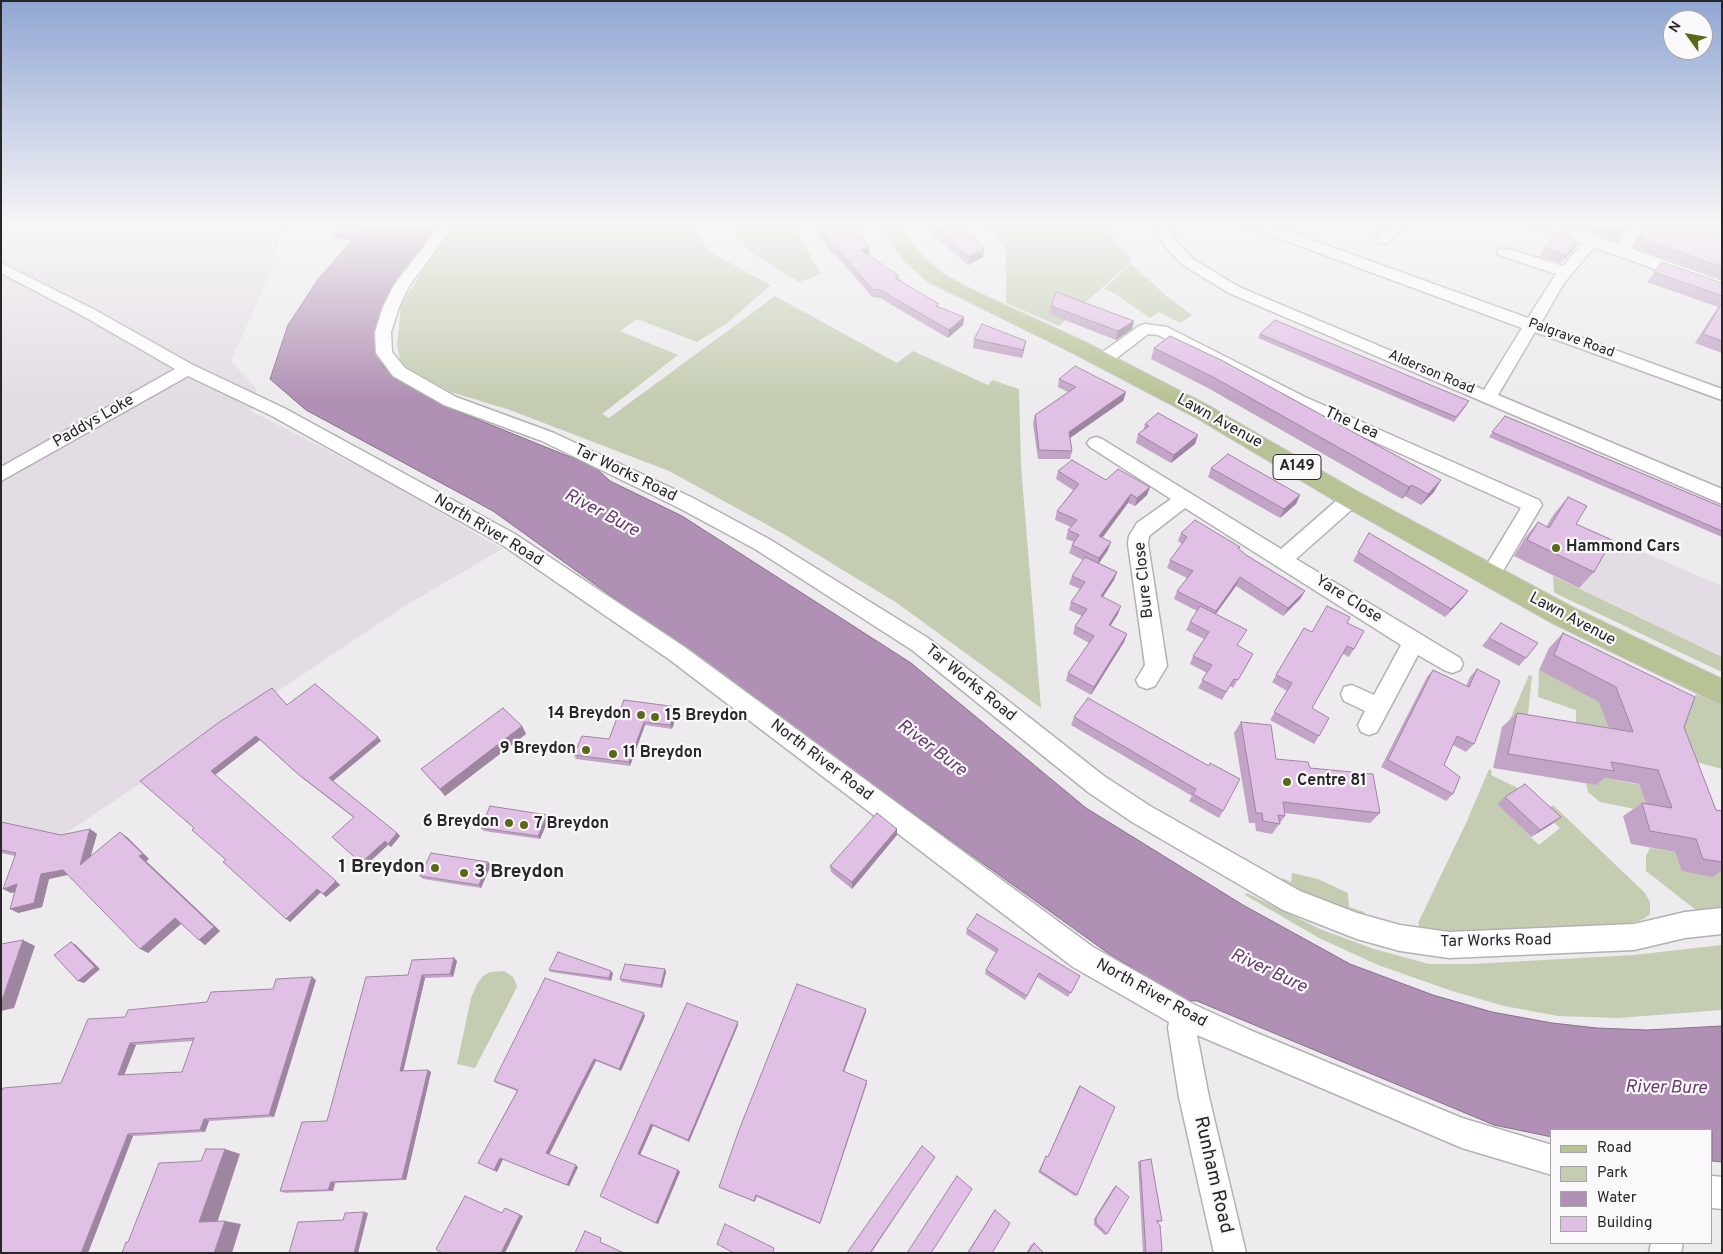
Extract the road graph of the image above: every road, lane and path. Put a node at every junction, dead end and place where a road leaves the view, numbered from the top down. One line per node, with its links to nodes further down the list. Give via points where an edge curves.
1 (29, 282): 11 (street, North River Road)
2 (405, 282): 26 (street, Tar Works Road, via 383,332 384,353 399,372 450,401 548,436 762,544 920,644 1096,784 1141,814 1292,901 1357,926 1400,938 1449,945 1634,937 1685,925)
3 (942, 282): 10 (main road, Lawn Avenue / A149)
4 (1218, 282): 13 (street, Alderson Road)
5 (1410, 282): 9 (street, Palgrave Road)
6 (1559, 282): 9 (street)
7 (1706, 282): 8 (street)
8 (1722, 287)
9 (1532, 324): 12 (street, Palgrave Road); 13 (street)
10 (1103, 360): 18 (main road, Lawn Avenue / A149, via 1203,412); 20 (street, The Lea, via 1145,329 1161,330 1299,401 1532,505)
11 (187, 368): 15 (street, Paddys Loke); 27 (street, North River Road, via 278,412 508,539 678,654 1083,957)
12 (1722, 395)
13 (1488, 398): 16 (street, Alderson Road)
14 (1096, 443): 17 (street, via 1106,458)
15 (1, 476)
16 (1722, 497)
17 (1184, 499): 19 (street); 23 (street, Bure Close, via 1144,528 1139,536 1156,666)
18 (1351, 499): 19 (street); 20 (main road, Lawn Avenue / A149)
19 (1282, 559): 21 (street, Yare Close)
20 (1490, 576): 24 (main road, Lawn Avenue / A149, via 1607,639)
21 (1414, 642): 22 (street, Yare Close); 25 (street, via 1374,716)
22 (1452, 664)
23 (1147, 680)
24 (1722, 693)
25 (1352, 694)
26 (1722, 921)
27 (1185, 1015): 28 (street, North River Road, via 1259,1049 1462,1132); 29 (street, Runham Road, via 1182,1028 1194,1097)
28 (1550, 1159)
29 (1230, 1253)

